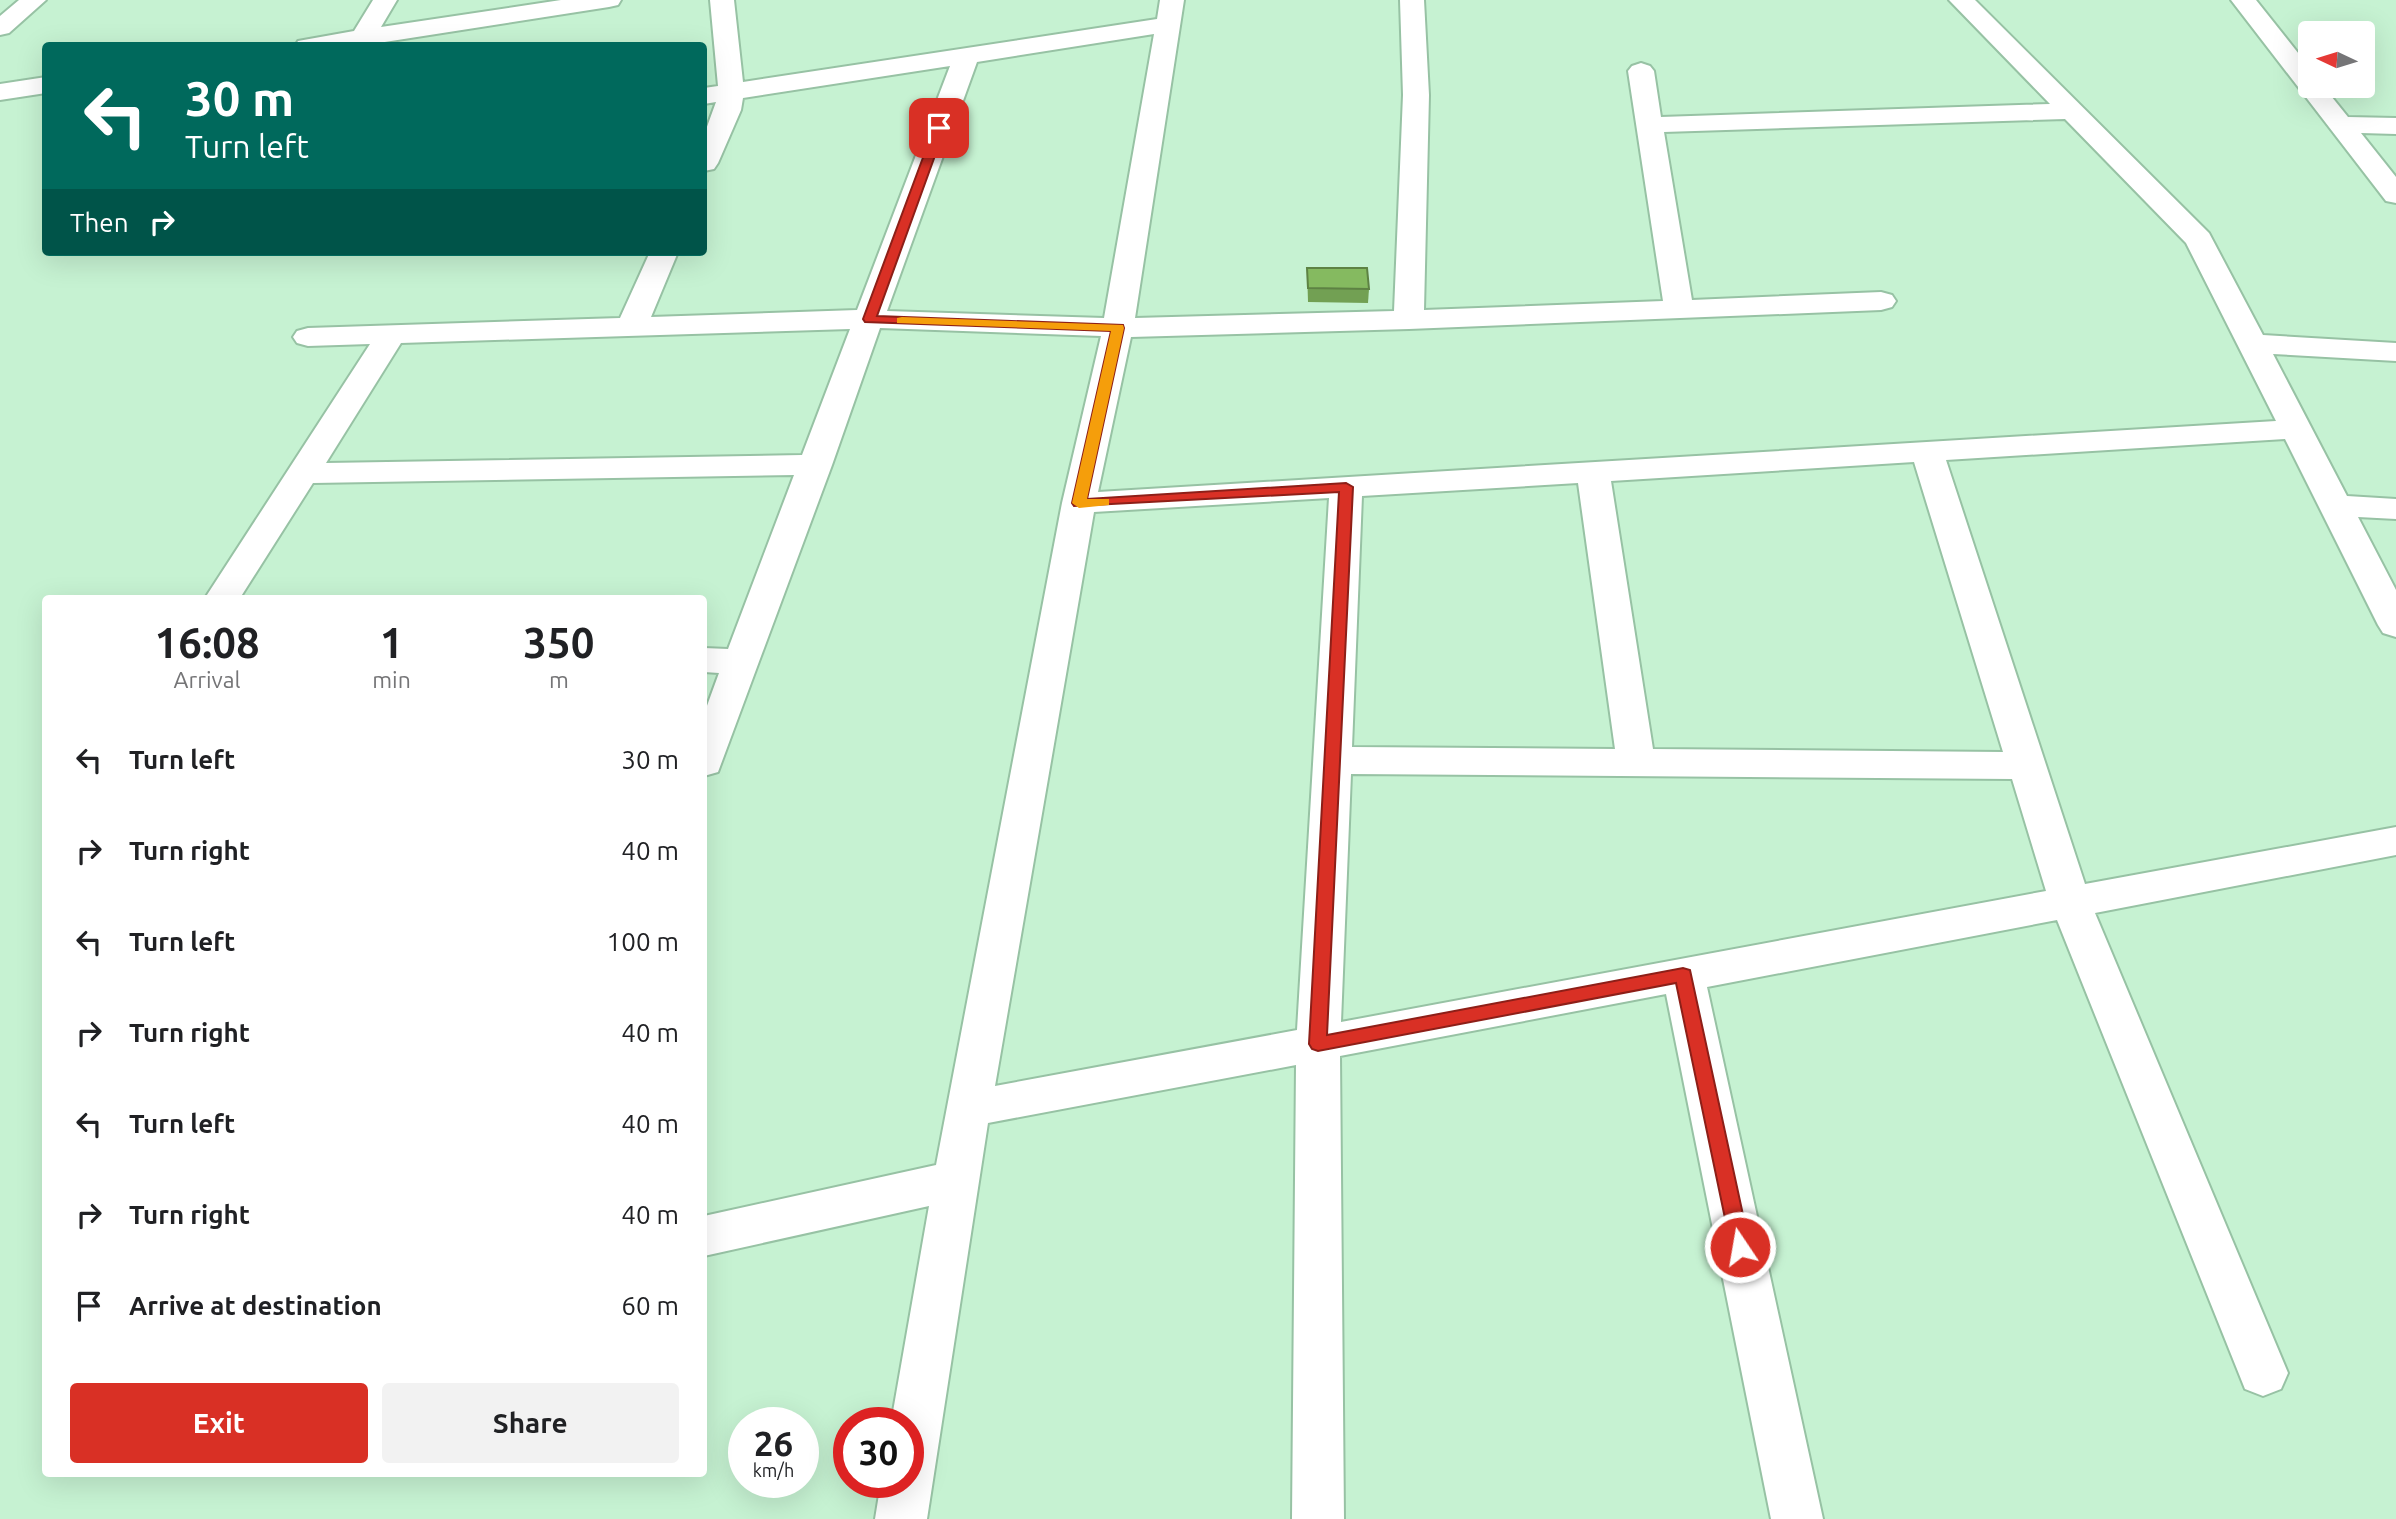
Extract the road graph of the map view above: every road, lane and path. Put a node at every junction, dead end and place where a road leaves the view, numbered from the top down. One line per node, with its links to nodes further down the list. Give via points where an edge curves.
1 (34, 0): 9 (street)
2 (385, 0): 10 (street)
3 (609, 0): 10 (street)
4 (722, 0): 16 (street)
5 (1412, 0): 30 (street, via 1416,95)
6 (1961, 0): 20 (street)
7 (2243, 0): 13 (street)
8 (1170, 13): 12 (street); 32 (street)
9 (0, 28)
10 (363, 37): 11 (street)
11 (332, 42)
12 (965, 56): 16 (street); 29 (street)
13 (2298, 70)
14 (1641, 71): 22 (street)
15 (42, 86): 17 (street)
16 (731, 91): 18 (street); 24 (street)
17 (0, 92)
18 (707, 95)
19 (2320, 98): 21 (street)
20 (2071, 111): 22 (street); 35 (street, via 2199,239)
21 (2341, 124): 23 (street); 25 (street)
22 (1650, 125): 28 (street)
23 (2396, 126)
24 (707, 156)
25 (2396, 195)
26 (662, 256): 31 (street)
27 (1881, 301): 28 (street)
28 (1679, 309): 30 (street)
29 (870, 319): 31 (street); 32 (street); 39 (street)
30 (1409, 320): 32 (street)
31 (631, 327): 33 (street)
32 (1118, 328): 43 (street)
33 (392, 334): 34 (street); 41 (street)
34 (308, 337)
35 (2253, 344): 36 (street); 37 (street)
36 (2396, 352)
37 (2296, 429): 38 (street); 44 (street)
38 (1927, 452): 40 (street); 53 (street)
39 (816, 465): 41 (street); 49 (street)
40 (1593, 472): 42 (street); 52 (street)
41 (302, 473): 46 (street)
42 (1346, 487): 43 (street); 51 (street)
43 (1079, 503): 58 (street)
44 (2336, 506): 45 (street); 47 (street)
45 (2396, 509)
46 (225, 595)
47 (2396, 625)
48 (707, 660): 49 (street)
49 (742, 661): 50 (street)
50 (707, 756)
51 (1332, 760): 52 (street); 57 (street)
52 (1636, 763): 53 (street)
53 (2027, 766): 55 (street)
54 (2396, 841): 55 (street)
55 (2070, 902): 56 (street); 61 (street)
56 (1683, 974): 57 (street); 66 (street)
57 (1318, 1044): 58 (street); 65 (street)
58 (968, 1109): 59 (street)
59 (956, 1180): 60 (street); 62 (street)
60 (707, 1235)
61 (2263, 1373)
62 (919, 1407)
63 (904, 1498): 64 (street)
64 (901, 1519)
65 (1318, 1519)
66 (1797, 1519)

